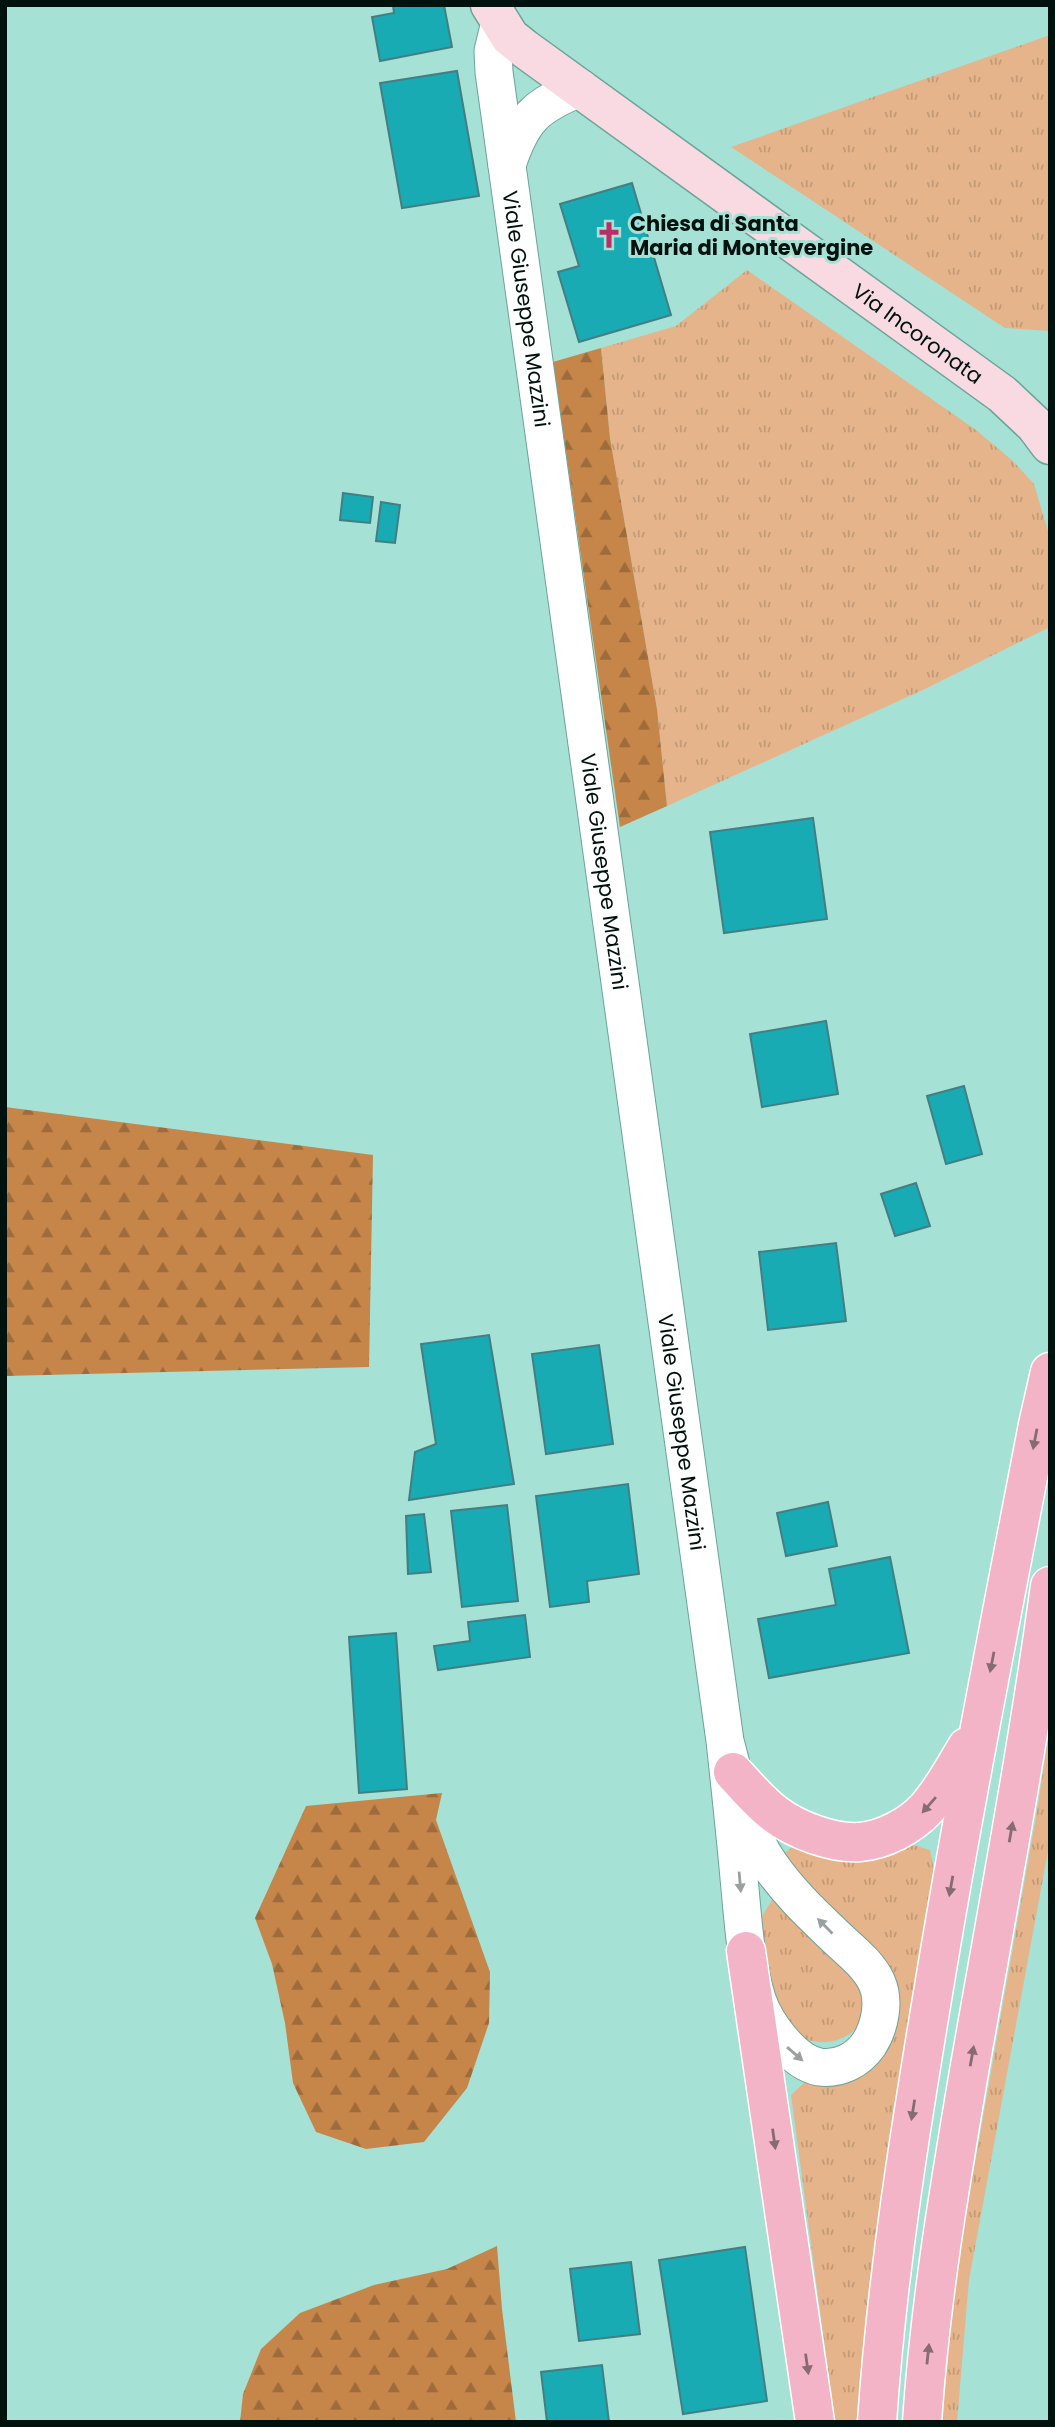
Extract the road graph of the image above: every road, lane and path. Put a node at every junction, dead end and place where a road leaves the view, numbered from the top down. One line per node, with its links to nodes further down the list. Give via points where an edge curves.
1 (495, 14): 2 (main road, Via Incoronata, via 510,37); 3 (street, Viale Giuseppe Mazzini, via 493,51)
2 (580, 88): 3 (street, via 538,109 515,139); 4 (main road, Via Incoronata)
3 (507, 164): 9 (street, Viale Giuseppe Mazzini)
4 (1034, 414): 5 (main road, Via Incoronata, via 1035,425)
5 (1050, 445)
6 (1050, 1372): 8 (main road, one-way to 8)
7 (1050, 1586): 13 (main road, one-way to 7, via 945,2219)
8 (979, 1727): 9 (main road, one-way to 9, via 925,1810 900,1829 860,1842 822,1836 789,1824 762,1804); 12 (main road, one-way to 12, via 899,2203)
9 (729, 1757): 10 (street, Viale Giuseppe Mazzini, one-way to 10); 10 (street, Viale Giuseppe Mazzini, one-way to 9, via 758,2001 772,2028 794,2054 807,2063 831,2068 851,2061 868,2046 881,2007 877,1984 866,1966 769,1865 757,1844)
10 (746, 1951): 11 (main road, one-way to 11)
11 (815, 2422)
12 (877, 2422)
13 (922, 2422)

